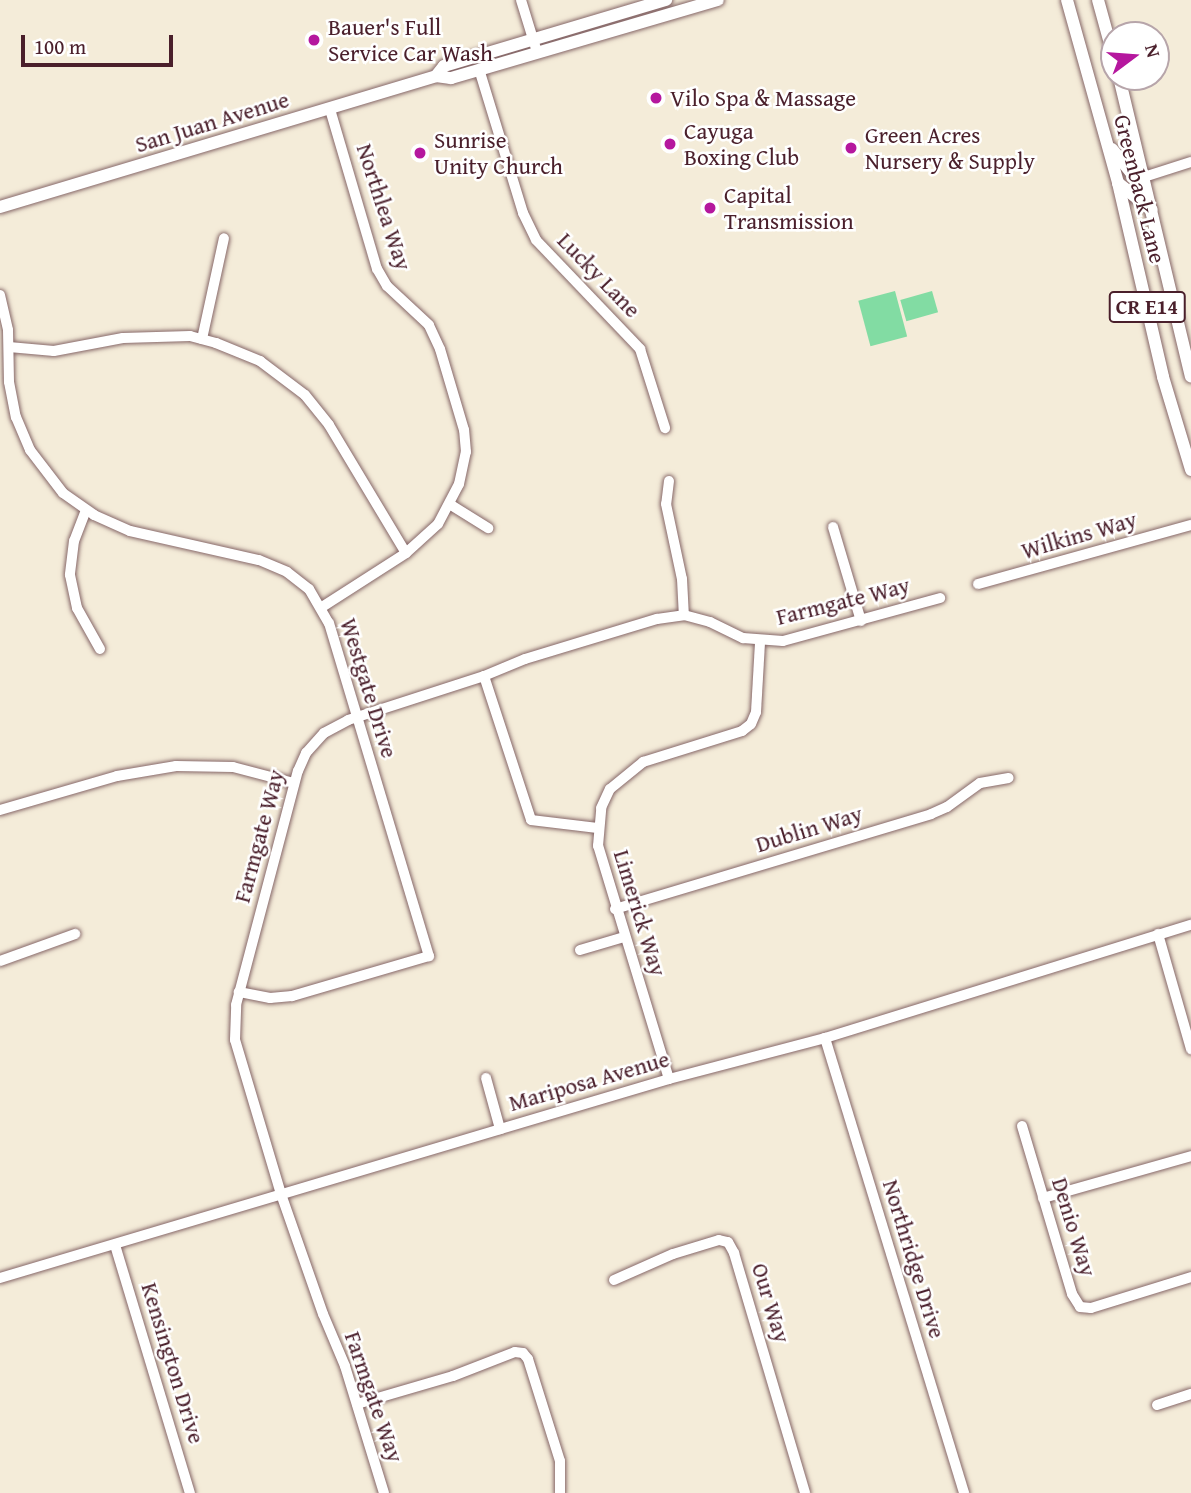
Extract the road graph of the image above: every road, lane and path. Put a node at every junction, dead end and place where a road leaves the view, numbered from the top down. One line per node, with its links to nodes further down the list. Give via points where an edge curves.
1 (521, 0): 9 (street)
2 (666, 0): 9 (main road, San Juan Avenue)
3 (679, 0): 4 (main road)
4 (695, 0)
5 (718, 0): 10 (main road, San Juan Avenue)
6 (1067, 0): 15 (main road, Greenback Lane / CR E14)
7 (1098, 0): 8 (main road)
8 (1104, 21)
9 (533, 39): 10 (street); 12 (main road, San Juan Avenue, via 443,66)
10 (537, 52): 11 (main road, San Juan Avenue)
11 (479, 69): 12 (main road, San Juan Avenue, via 451,78); 26 (street, Lucky Lane, via 523,213 536,240 640,349)
12 (436, 76): 14 (main road, San Juan Avenue)
13 (1122, 91): 17 (main road, Greenback Lane / CR E14)
14 (330, 108): 19 (main road, San Juan Avenue); 29 (street, Northlea Way, via 377,269 387,286 429,325 440,349 466,452)
15 (1107, 143): 17 (main road, via 1132,174); 18 (main road, Greenback Lane / CR E14)
16 (1191, 162): 17 (street)
17 (1144, 177): 20 (main road, Greenback Lane / CR E14)
18 (1118, 183): 20 (main road); 27 (main road, Greenback Lane / CR E14, via 1163,377)
19 (0, 207)
20 (1152, 211): 25 (main road, Greenback Lane / CR E14)
21 (225, 238): 23 (street)
22 (0, 295): 24 (street, Westgate Drive)
23 (202, 339): 24 (street, via 163,335 123,338 54,351); 34 (street, via 260,361 305,395 330,425)
24 (9, 347): 30 (street, Westgate Drive, via 11,400 26,442 51,480)
25 (1191, 376)
26 (665, 428)
27 (1191, 470)
28 (669, 481): 38 (street, via 666,505 682,579)
29 (451, 505): 33 (street); 34 (street, Northlea Way, via 438,524)
30 (86, 510): 37 (street, Westgate Drive, via 130,531 273,565 298,579); 41 (street, via 74,541 71,583 84,625)
31 (1191, 525): 35 (street, Wilkins Way)
32 (833, 527): 39 (street)
33 (488, 528)
34 (406, 553): 37 (street, Northlea Way)
35 (978, 584)
36 (940, 598): 39 (street, Farmgate Way)
37 (322, 607): 43 (street, Westgate Drive)
38 (684, 615): 40 (street, Farmgate Way); 42 (street, Farmgate Way, via 620,629)
39 (862, 621): 40 (street, Farmgate Way, via 808,636)
40 (760, 642): 47 (street, Limerick Way, via 756,712 751,724 742,731 659,755 628,772 610,789)
41 (100, 649)
42 (484, 676): 43 (street, Farmgate Way); 47 (street, via 525,812 531,820)
43 (356, 717): 45 (street, Farmgate Way, via 316,740); 55 (street, Westgate Drive, via 429,956 292,996 270,998)
44 (1009, 778): 48 (street, Dublin Way, via 980,783 931,814)
45 (295, 783): 46 (street, via 233,767 176,766 117,776); 55 (street, Farmgate Way)
46 (0, 810)
47 (598, 828): 48 (street, Limerick Way, via 598,846)
48 (615, 909): 52 (street, Limerick Way)
49 (1191, 925): 51 (street, Mariposa Avenue)
50 (75, 934): 54 (street)
51 (1158, 934): 56 (street, Mariposa Avenue); 57 (street)
52 (624, 937): 53 (street); 59 (street, Limerick Way)
53 (580, 950)
54 (0, 961)
55 (239, 992): 63 (street, Farmgate Way, via 234,1017 237,1049)
56 (825, 1038): 59 (street, Mariposa Avenue); 76 (street, Northridge Drive)
57 (1191, 1049)
58 (486, 1078): 61 (street)
59 (669, 1079): 61 (street, Mariposa Avenue)
60 (1022, 1126): 64 (street, Denio Way)
61 (500, 1129): 63 (street, Mariposa Avenue)
62 (1191, 1156): 64 (street)
63 (281, 1194): 65 (street, Mariposa Avenue); 70 (street, Farmgate Way)
64 (1044, 1198): 66 (street, Denio Way, via 1072,1294 1080,1307 1091,1308)
65 (115, 1245): 67 (street, Mariposa Avenue); 72 (street, Kensington Drive)
66 (1191, 1277)
67 (0, 1278)
68 (614, 1280): 75 (street, Our Way, via 674,1254 719,1240 728,1242)
69 (1191, 1394): 71 (street)
70 (357, 1404): 73 (street, Farmgate Way); 74 (street, via 523,1353 560,1461)
71 (1157, 1405)
72 (190, 1493)
73 (384, 1493)
74 (560, 1493)
75 (805, 1493)
76 (964, 1493)

